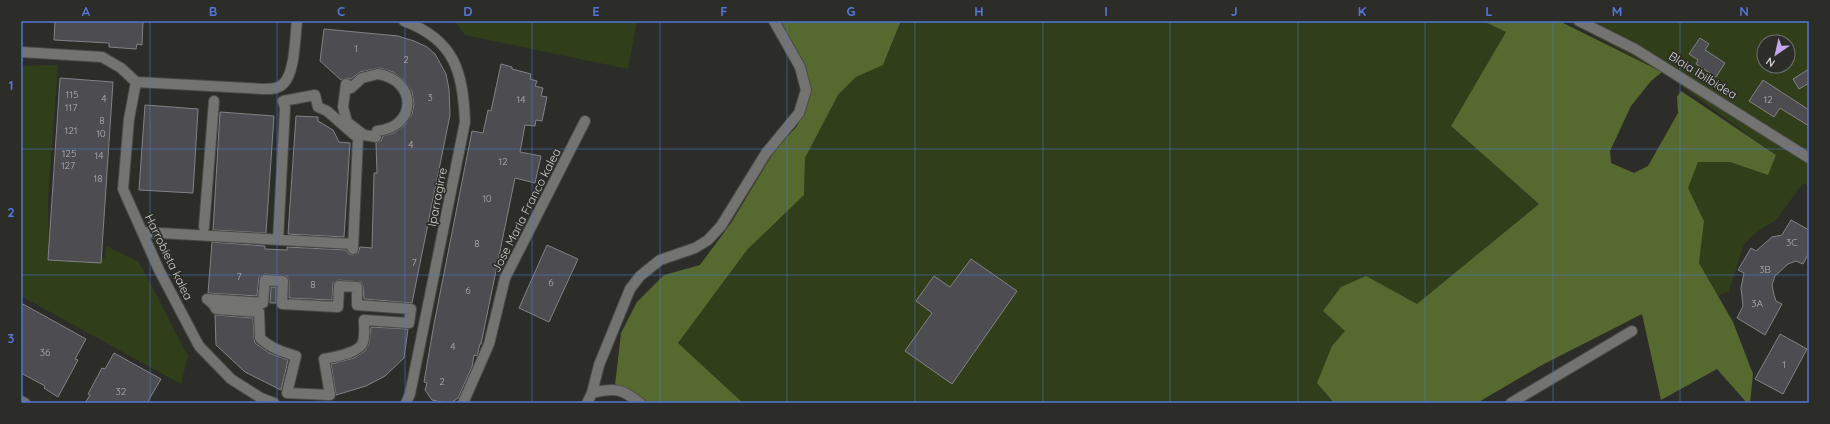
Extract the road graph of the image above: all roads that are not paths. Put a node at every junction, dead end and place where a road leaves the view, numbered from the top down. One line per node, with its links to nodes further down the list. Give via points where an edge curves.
1 (297, 21): 6 (street, via 292,62 285,83 277,88)
2 (404, 21): 20 (street, Iparragirre, via 422,28 451,54 459,72 465,122 410,394)
3 (774, 21): 15 (street, via 800,67 806,90 799,113 766,153 721,226 708,240 695,248 655,263 630,289 599,365)
4 (1579, 21): 10 (street, Blaia Ibilbidea, via 1635,49)
5 (21, 52): 6 (street, via 102,57 121,68)
6 (136, 82): 12 (street, Harrobieta kalea, via 129,119 123,189)
7 (214, 102): 11 (street)
8 (585, 121): 21 (street, Jose Maria Franco kalea, via 505,278 489,344)
9 (376, 137): 9 (street, via 364,135 347,122 343,107 346,84 351,88 362,78 378,74 394,78 402,85 408,102 406,116 393,128 377,131)
10 (1809, 158)
11 (204, 227)
12 (142, 232): 13 (street); 19 (street, Harrobieta kalea, via 199,346 231,379)
13 (278, 240): 13 (street, via 353,246 358,138 327,111 318,107 315,95 283,101 285,108)
14 (1632, 331): 24 (street)
15 (592, 393): 22 (street); 23 (street, via 609,389 622,390)
16 (330, 395): 16 (street, via 287,393 296,356 282,352 260,338 259,312 216,309 207,299 263,303 265,280 274,280 283,281 282,304 338,307 339,286 357,287 357,305 411,309 409,323 364,320 361,346 324,359)
17 (21, 401): 18 (street)
18 (24, 403)
19 (274, 403)
20 (406, 403)
21 (463, 403)
22 (587, 403)
23 (640, 403)
24 (1511, 403)

